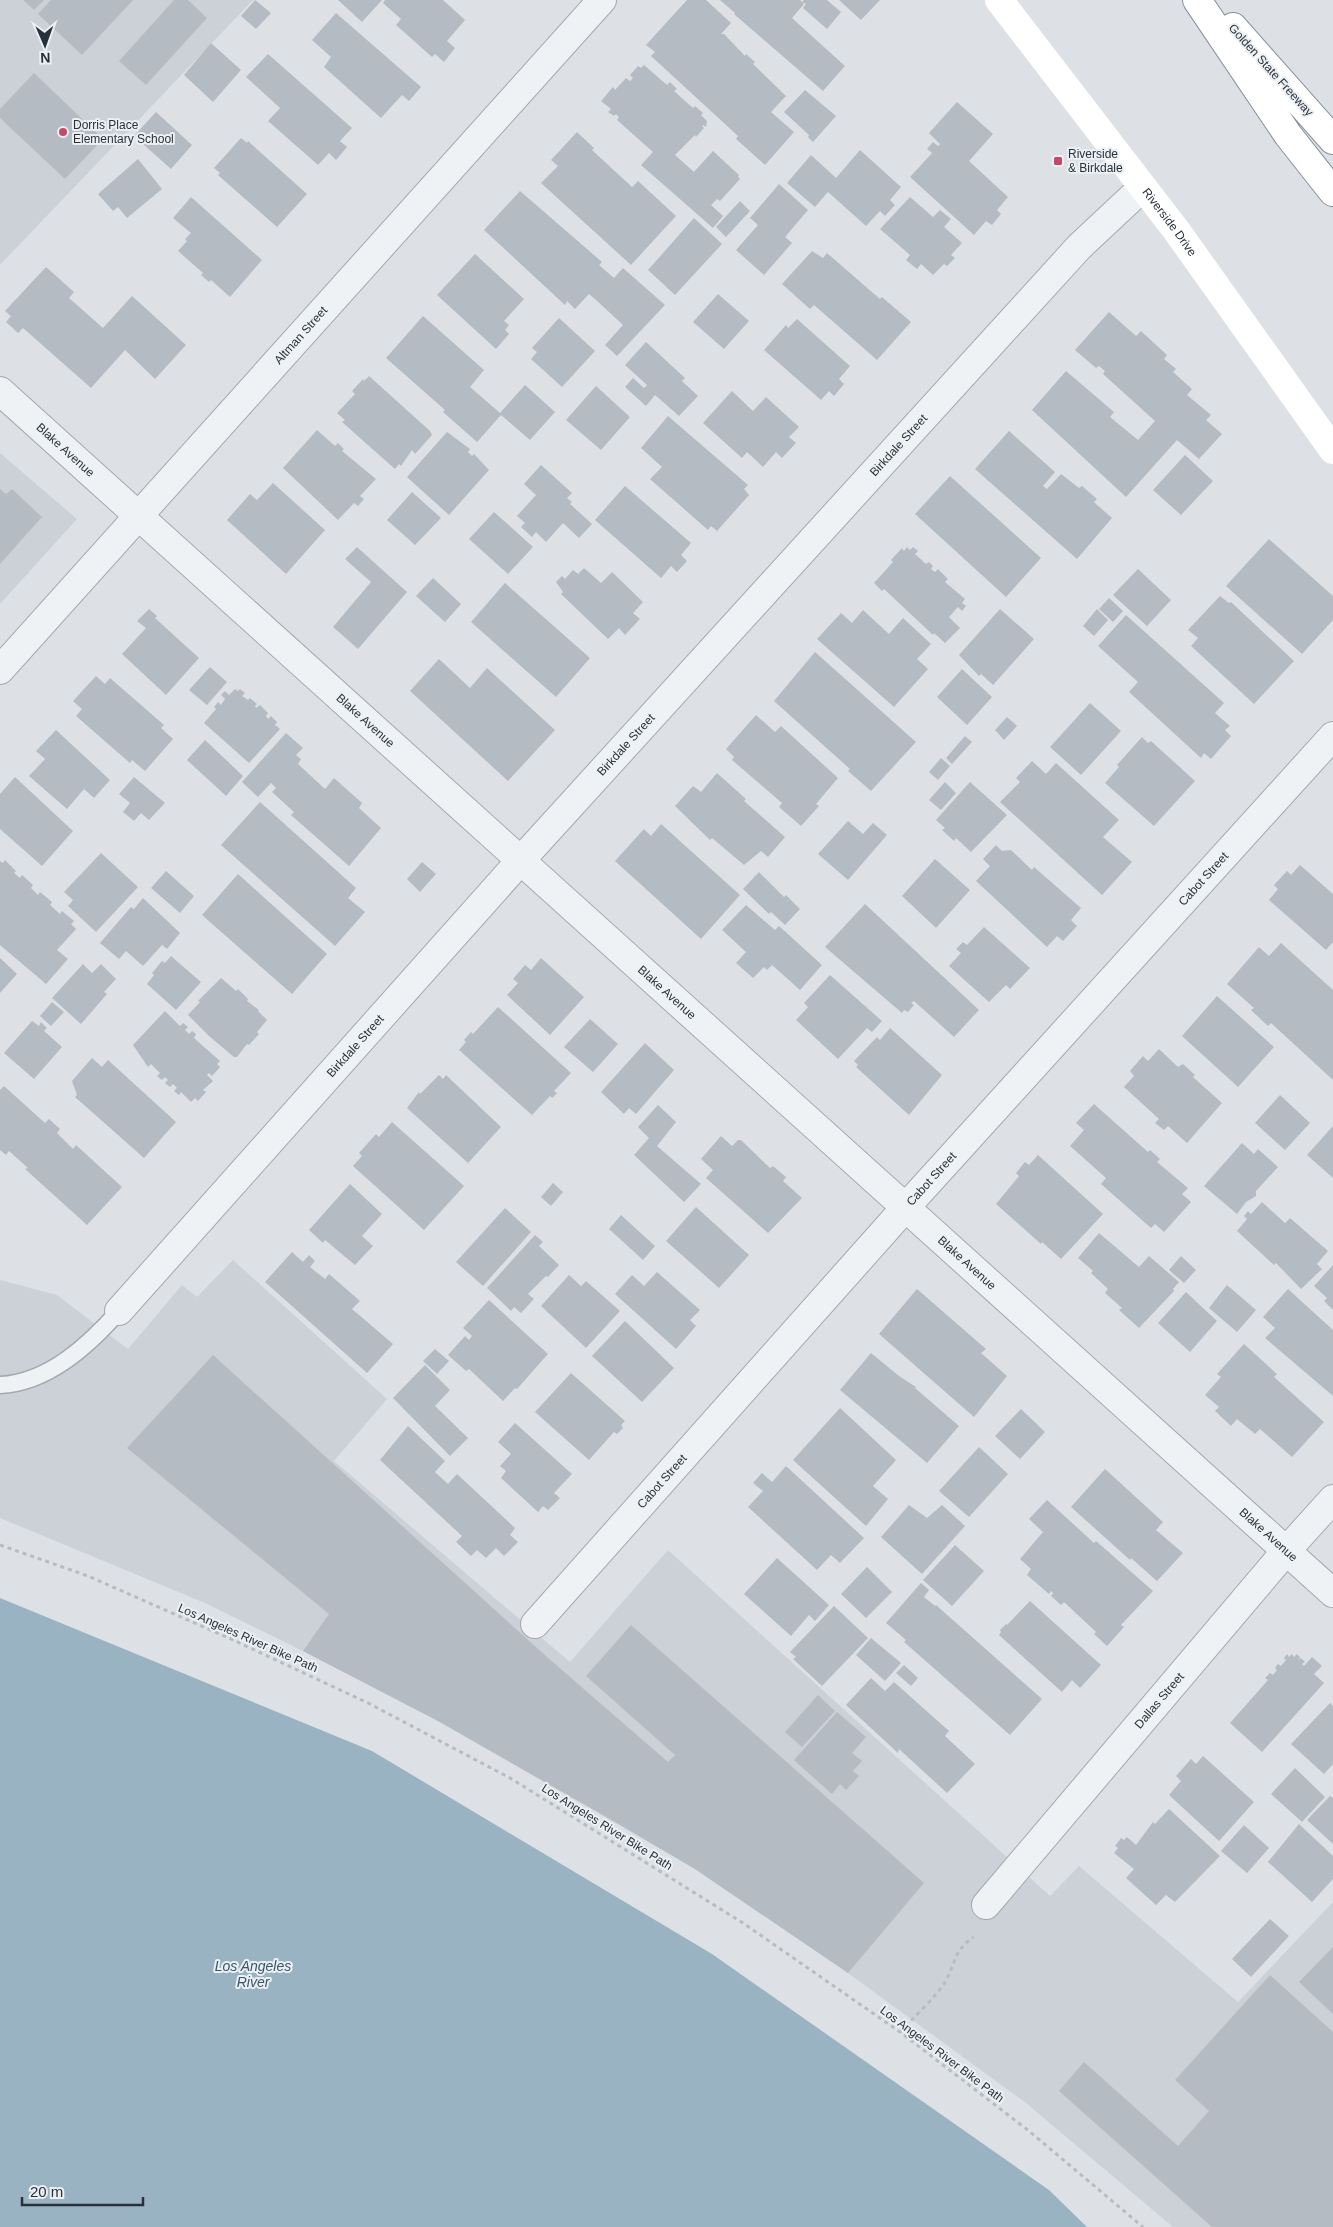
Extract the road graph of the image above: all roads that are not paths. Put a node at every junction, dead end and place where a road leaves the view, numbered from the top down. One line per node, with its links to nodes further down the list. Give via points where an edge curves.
1 (602, 0): 10 (street, Altman Street)
2 (1000, 0): 6 (main road, Riverside Drive)
3 (1197, 0): 7 (main road, via 1288,135)
4 (1208, 0): 5 (main road, Golden State Freeway)
5 (1333, 140)
6 (1142, 188): 9 (main road, Riverside Drive, via 1176,230); 13 (street, Birkdale Street, via 1079,247)
7 (1333, 192)
8 (0, 391): 10 (street, Blake Avenue)
9 (1333, 450)
10 (138, 516): 11 (street, Altman Street); 13 (street, Blake Avenue)
11 (0, 670)
12 (1333, 736): 14 (street, Cabot Street)
13 (521, 860): 14 (street, Blake Avenue); 15 (street, Birkdale Street)
14 (905, 1208): 18 (street, Blake Avenue); 20 (street, Cabot Street)
15 (119, 1311): 16 (lane, via 103,1330 58,1367 12,1385)
16 (0, 1385)
17 (1333, 1499): 18 (street, Dallas Street)
18 (1286, 1551): 19 (street, Blake Avenue); 21 (street, Dallas Street)
19 (1333, 1594)
20 (535, 1624)
21 (986, 1905)

